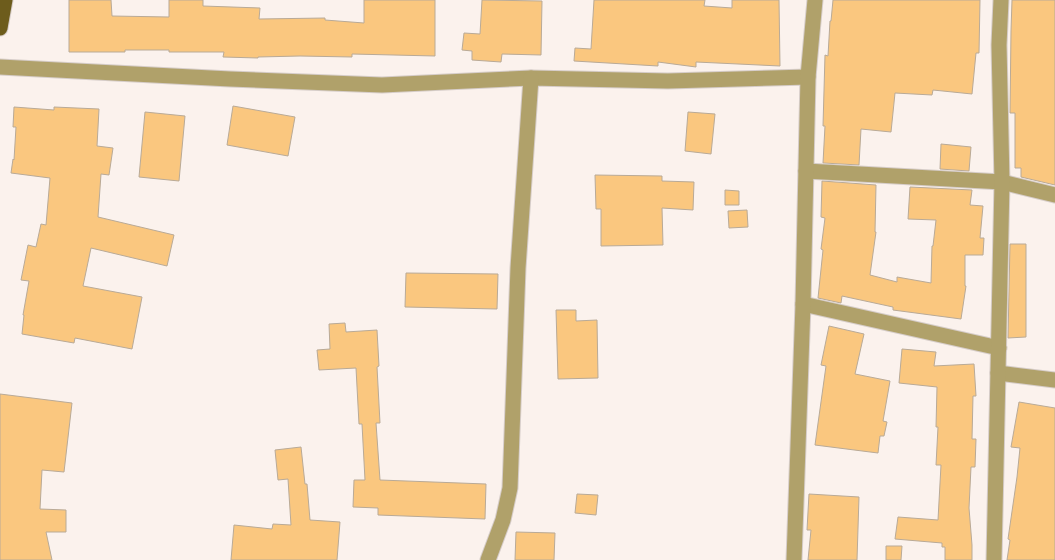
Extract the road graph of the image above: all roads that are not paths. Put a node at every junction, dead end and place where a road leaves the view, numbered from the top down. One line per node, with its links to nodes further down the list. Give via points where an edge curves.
1 (5, 0): 4 (main road)
2 (815, 0): 6 (street)
3 (1001, 0): 9 (street)
4 (0, 28)
5 (0, 67): 7 (street, via 382,85)
6 (808, 77): 7 (street, via 668,81); 8 (street)
7 (531, 78): 15 (street, via 518,268 510,488 503,520)
8 (806, 172): 9 (street); 11 (street)
9 (1002, 182): 10 (street); 12 (street)
10 (1055, 195)
11 (803, 304): 12 (street); 16 (street)
12 (999, 348): 13 (street)
13 (998, 373): 14 (street); 17 (street)
14 (1055, 380)
15 (488, 560)
16 (794, 560)
17 (994, 560)

